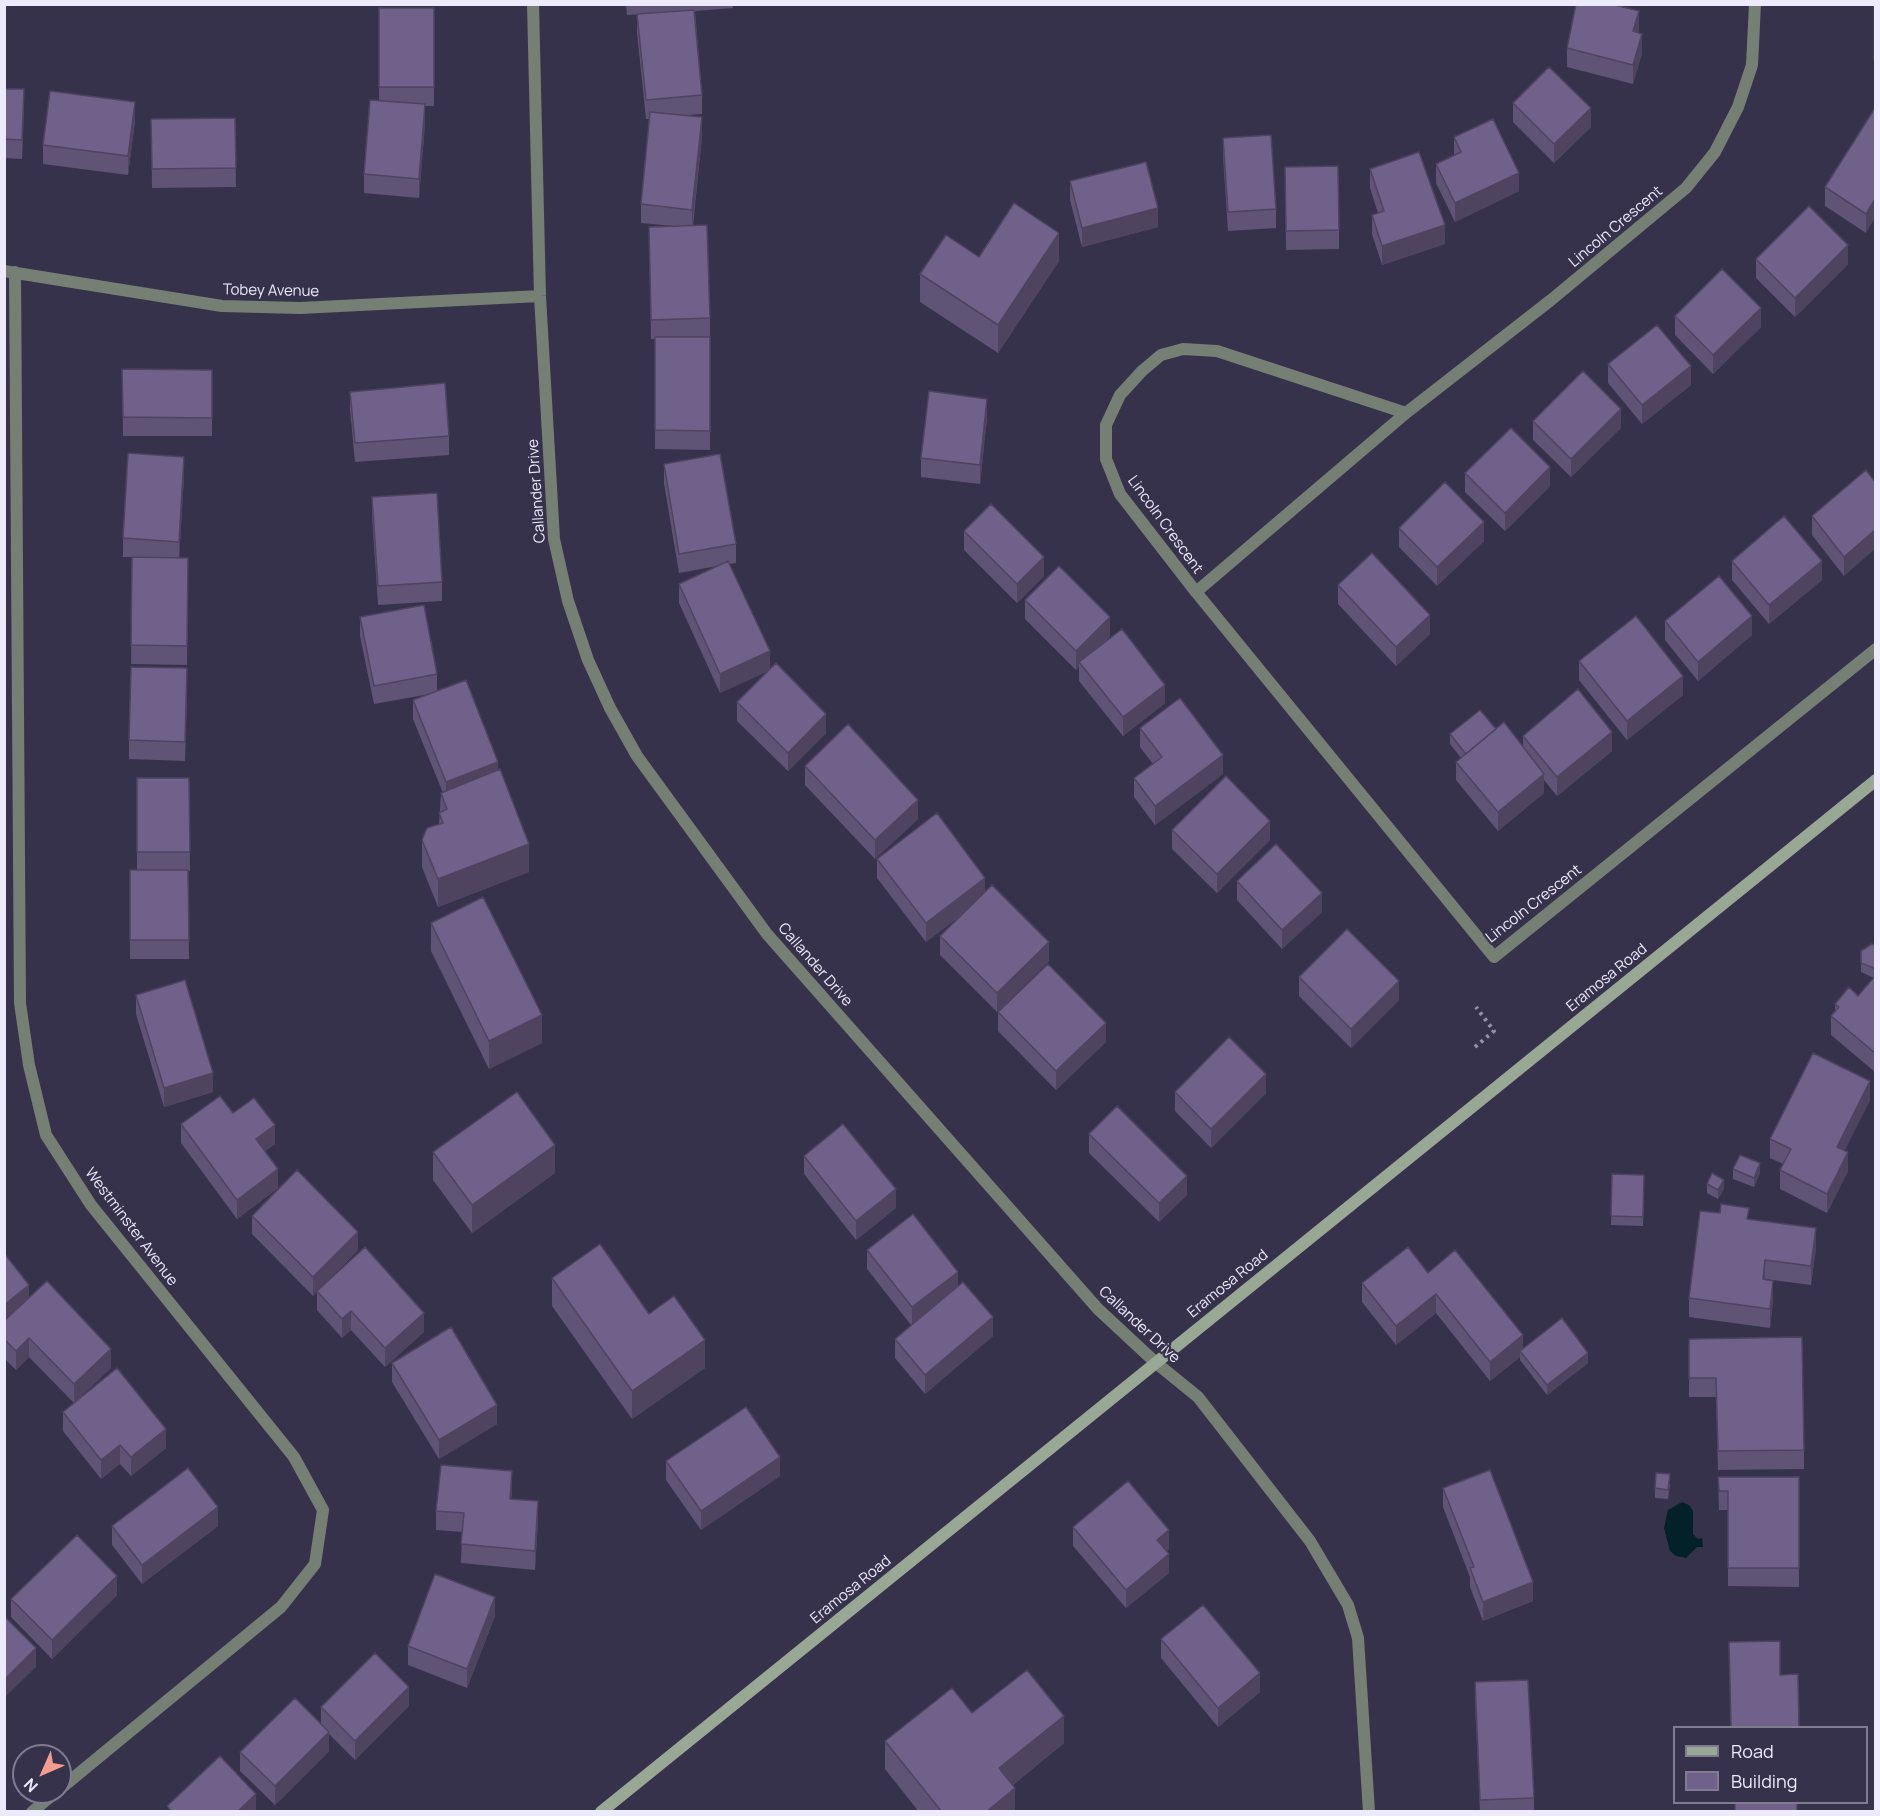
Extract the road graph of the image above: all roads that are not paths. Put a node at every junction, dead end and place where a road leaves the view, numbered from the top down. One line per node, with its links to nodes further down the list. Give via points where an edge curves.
1 (533, 4): 4 (street, Callander Drive)
2 (1755, 4): 5 (street, Lincoln Crescent, via 1752,65 1737,107 1715,153 1686,188)
3 (10, 272): 4 (street, Tobey Avenue, via 222,306 300,308); 10 (street, Westminster Avenue, via 20,1003 29,1065 46,1135 91,1205 294,1457 323,1510 315,1564 281,1606)
4 (540, 296): 9 (street, Callander Drive, via 554,539 568,601 588,660 637,756 767,934 1098,1310)
5 (1406, 413): 6 (street, Lincoln Crescent); 6 (street, Lincoln Crescent, via 1216,351 1183,349 1161,355 1142,371 1120,395 1106,425 1106,459 1120,494)
6 (1196, 592): 7 (street, Lincoln Crescent, via 1494,957)
7 (1875, 650)
8 (1875, 780): 9 (main road, Eramosa Road)
9 (1155, 1362): 11 (main road, Eramosa Road); 12 (street, Callander Drive, via 1198,1397 1310,1540 1348,1605 1358,1638 1362,1676)
10 (72, 1779)
11 (601, 1812)
12 (1369, 1812)

